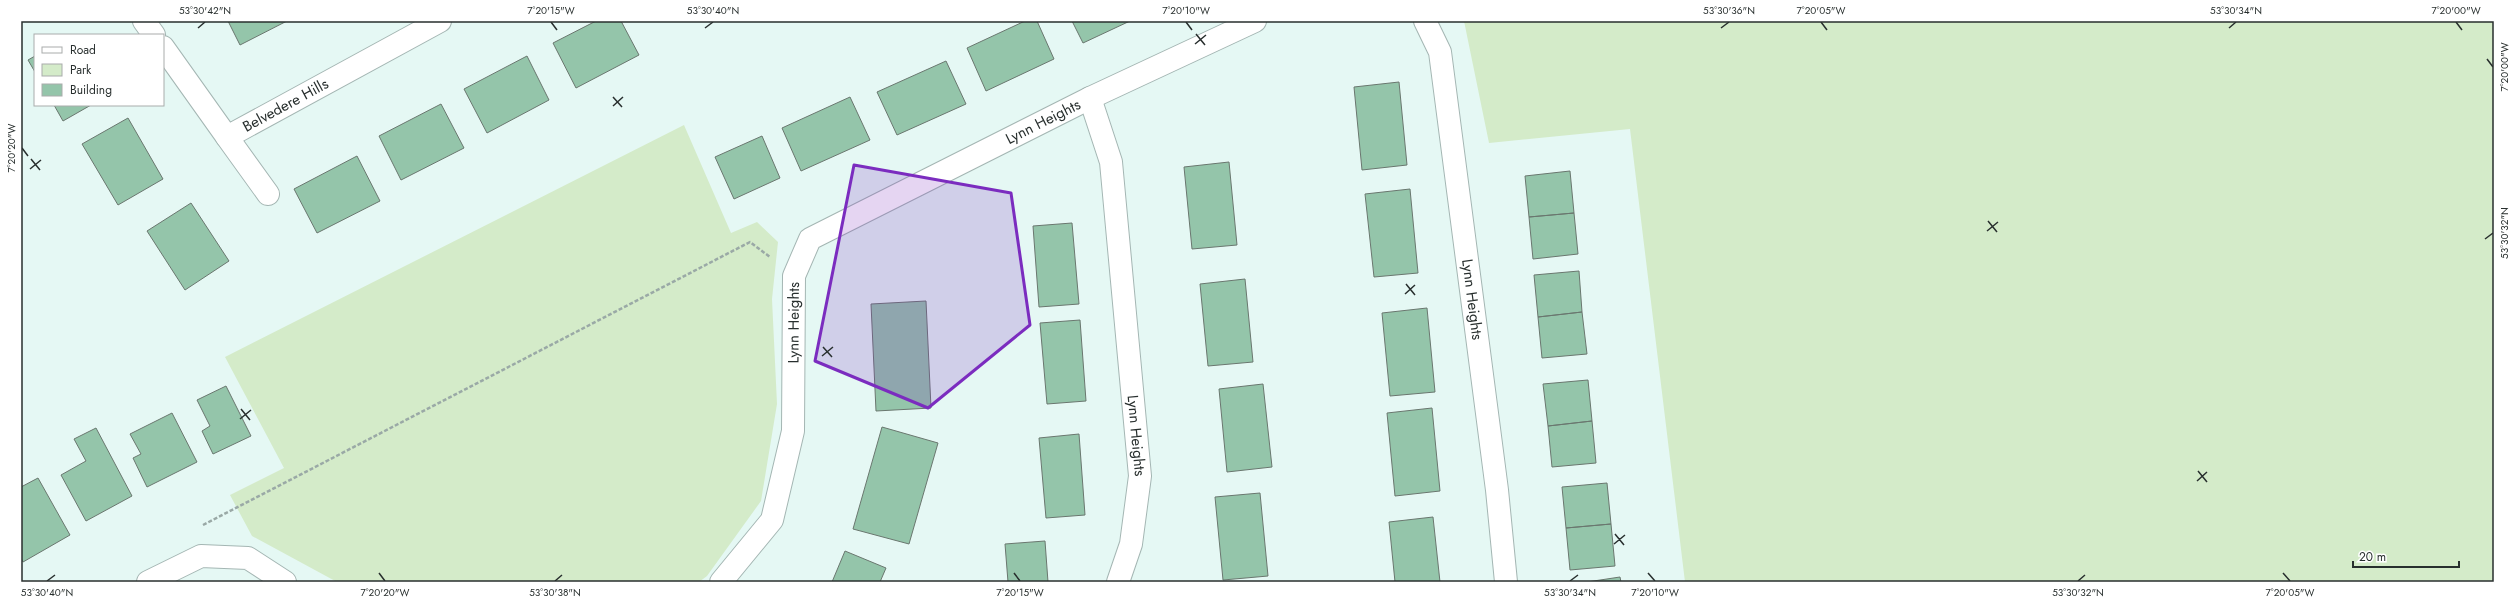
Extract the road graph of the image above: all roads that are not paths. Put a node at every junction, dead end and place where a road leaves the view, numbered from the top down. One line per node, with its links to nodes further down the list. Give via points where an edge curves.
1 (144, 21): 5 (street)
2 (440, 21): 8 (street, Belvedere Hills)
3 (1255, 21): 7 (street, Lynn Heights)
4 (1425, 21): 14 (street, Lynn Heights, via 1440,52 1497,490)
5 (153, 34)
6 (164, 48): 8 (street, Belvedere Hills)
7 (1090, 98): 12 (street, Lynn Heights, via 810,239 794,276 793,431 772,520); 13 (street, Lynn Heights, via 1111,162 1140,476 1131,544)
8 (228, 137): 9 (street)
9 (268, 194)
10 (148, 582): 11 (street, via 201,556 248,558)
11 (285, 582)
12 (721, 582)
13 (1118, 582)
14 (1506, 582)

